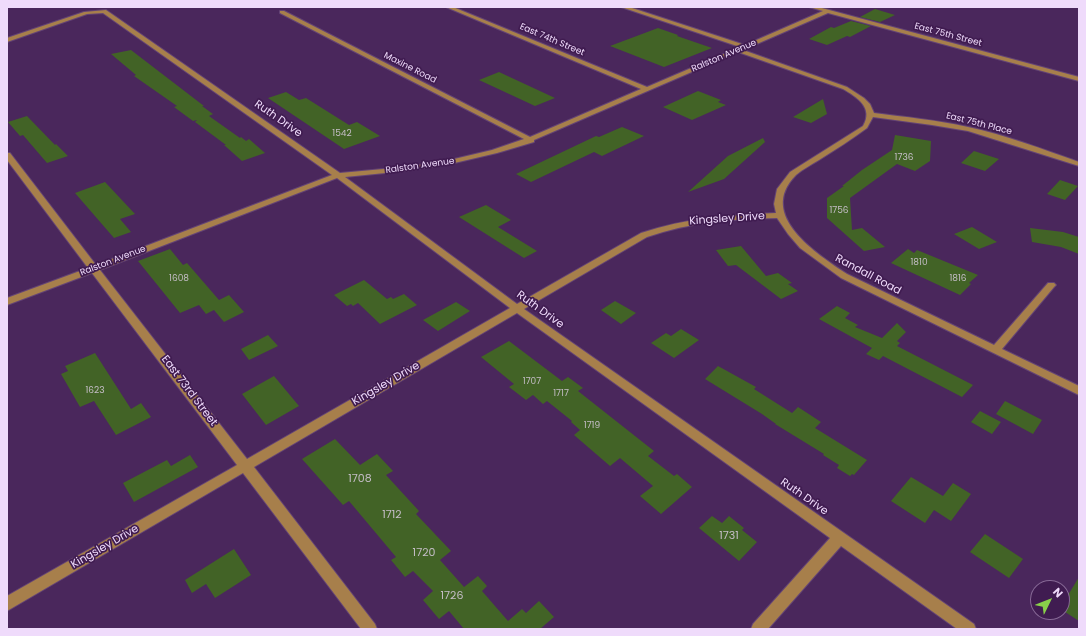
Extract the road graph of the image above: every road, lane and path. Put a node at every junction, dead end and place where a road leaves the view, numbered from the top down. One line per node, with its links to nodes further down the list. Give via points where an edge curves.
1 (449, 7): 10 (street, East 74th Street)
2 (624, 7): 7 (street)
3 (812, 7): 4 (street, East 75th Street)
4 (828, 11): 7 (street, Ralston Avenue); 9 (street, East 75th Street)
5 (282, 12): 12 (street, Maxine Road)
6 (7, 40): 15 (street, Ruth Drive, via 86,13 104,11)
7 (747, 46): 8 (street, Ralston Avenue)
8 (738, 50): 10 (street, Ralston Avenue); 11 (street, via 845,88 864,101)
9 (1079, 80)
10 (647, 89): 12 (street, Ralston Avenue)
11 (871, 116): 14 (street, East 75th Place, via 937,123 969,130); 16 (street, Randall Road, via 864,127 788,179 780,191)
12 (531, 140): 15 (street, Ralston Avenue, via 488,154 451,162)
13 (7, 155): 17 (street, East 73rd Street)
14 (1079, 164)
15 (338, 175): 17 (street, Ralston Avenue); 20 (street, Ruth Drive)
16 (781, 215): 20 (street, Kingsley Drive, via 707,219 661,228 633,240); 21 (street, Randall Road, via 789,232 804,248 844,276)
17 (95, 268): 19 (street, Ralston Avenue); 23 (street, East 73rd Street)
18 (1051, 285): 21 (street)
19 (7, 302)
20 (516, 308): 23 (street, Kingsley Drive); 24 (street, Ruth Drive)
21 (995, 350): 22 (street, Randall Road)
22 (1079, 391)
23 (246, 466): 25 (street, Kingsley Drive); 26 (street, East 73rd Street)
24 (840, 537): 27 (street); 28 (street, Ruth Drive)
25 (7, 604)
26 (370, 629)
27 (758, 629)
28 (969, 629)

